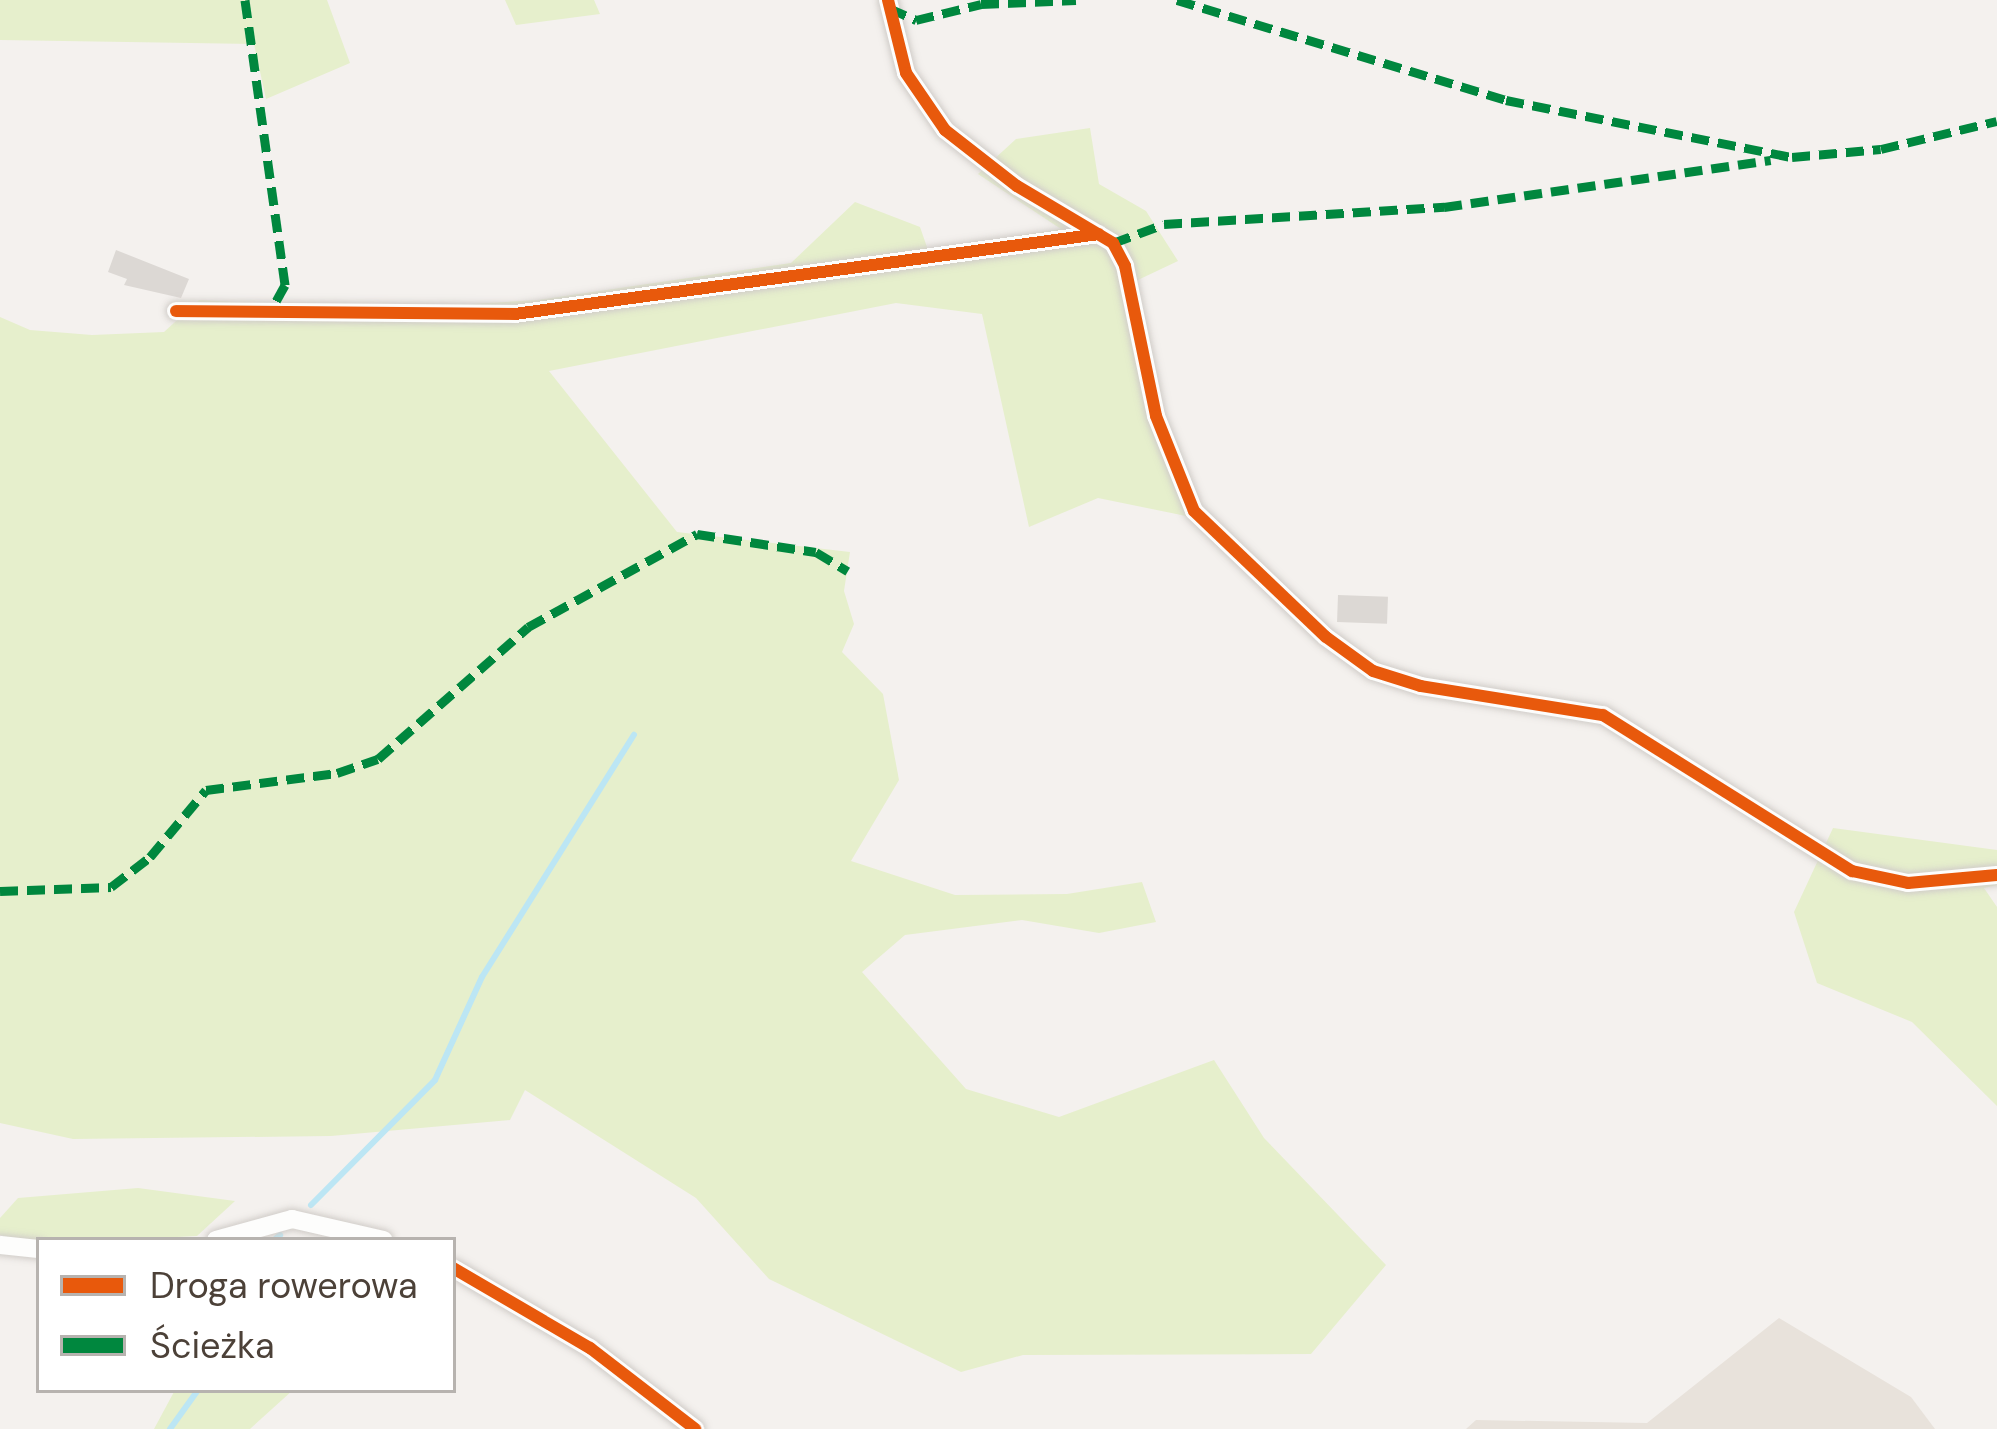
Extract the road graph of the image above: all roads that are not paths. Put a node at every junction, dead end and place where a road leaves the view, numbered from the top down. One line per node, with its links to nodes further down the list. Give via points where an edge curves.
1 (888, 0): 2 (street, via 906,74 944,130 1017,186)
2 (1099, 233): 3 (street, via 514,314); 4 (street, via 1125,266 1150,395 1195,511 1326,637 1373,671 1603,715 1852,871 1909,884)
3 (176, 311)
4 (1997, 875)
5 (228, 1237): 6 (street, via 292,1220)
6 (370, 1237)
7 (0, 1245): 8 (street)
8 (36, 1250)
9 (456, 1270): 10 (street, via 590,1348)
10 (694, 1429)

